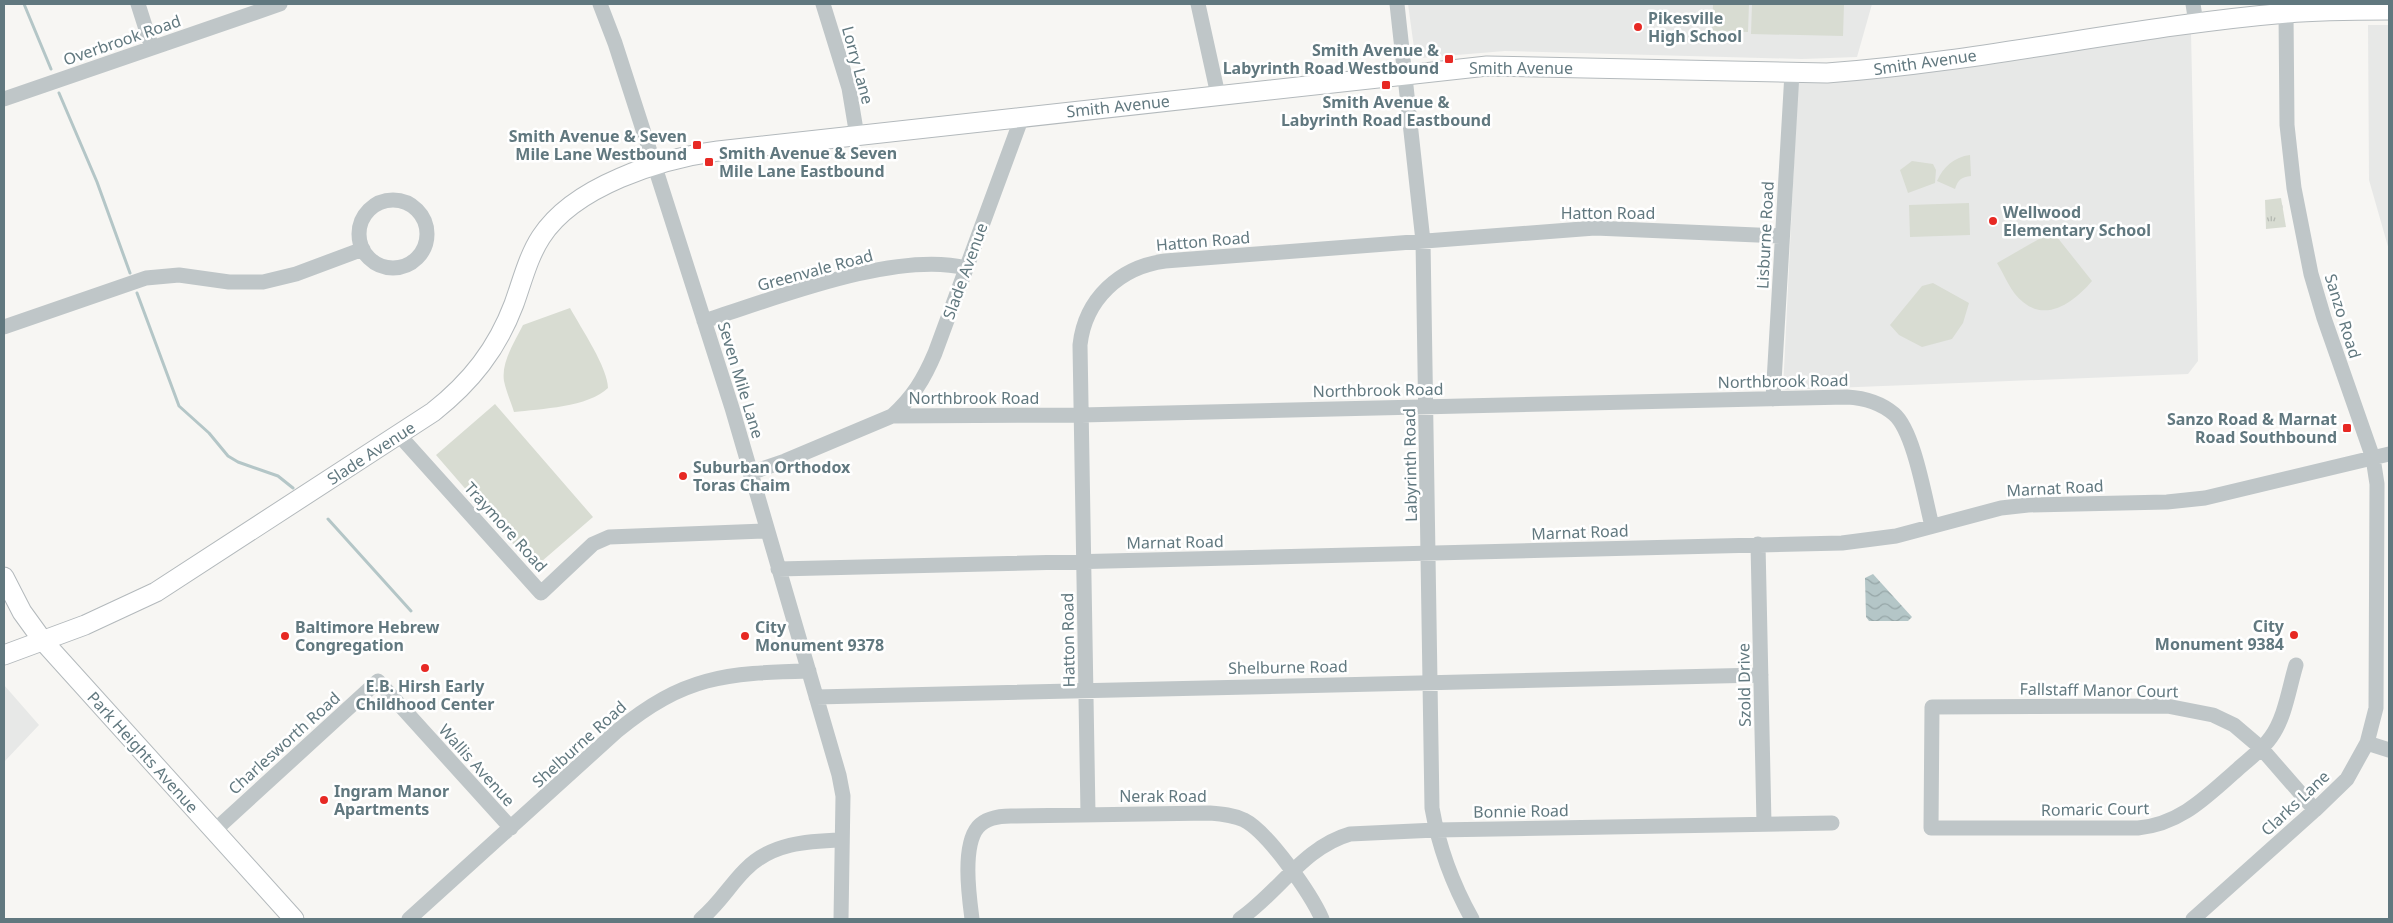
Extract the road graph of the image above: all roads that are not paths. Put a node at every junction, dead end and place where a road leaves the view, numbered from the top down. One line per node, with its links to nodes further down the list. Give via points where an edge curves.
1 (138, 4): 11 (street)
2 (280, 4): 11 (street, Overbrook Road)
3 (600, 4): 18 (street, Seven Mile Lane)
4 (823, 4): 17 (street, Lorry Lane, via 849,88)
5 (1198, 4): 14 (street)
6 (1397, 4): 13 (street, Labyrinth Road)
7 (2193, 4): 10 (street)
8 (2389, 10): 9 (main road, Smith Avenue)
9 (2286, 13): 10 (main road, Smith Avenue); 31 (street, Sanzo Road, via 2287,125 2298,206 2324,318)
10 (2196, 23): 12 (main road, Smith Avenue, via 1882,69)
11 (152, 48): 15 (street, Overbrook Road)
12 (1792, 73): 13 (main road, Smith Avenue, via 1510,66); 19 (street, Lisburne Road)
13 (1405, 74): 14 (main road, Smith Avenue); 20 (street, Labyrinth Road)
14 (1218, 95): 16 (main road, Smith Avenue)
15 (4, 99)
16 (1022, 117): 17 (main road, Smith Avenue); 22 (street, Slade Avenue)
17 (857, 136): 18 (main road, Smith Avenue, via 700,154)
18 (655, 166): 23 (street, Seven Mile Lane); 29 (main road, Slade Avenue, via 585,194 553,222 535,249 507,322 484,363 454,396)
19 (1782, 236): 20 (street, Hatton Road, via 1603,228); 25 (street, Lisburne Road)
20 (1422, 241): 26 (street, Labyrinth Road); 27 (street, Hatton Road, via 1165,261 1124,274 1099,296 1085,319 1080,345)
21 (362, 248): 21 (street, via 361,222 374,206 392,200 403,202 412,206 424,221 426,242 422,251 408,264 387,267 376,263); 24 (street, via 296,274 263,282 229,282 179,275 146,278)
22 (966, 268): 23 (street, Greenvale Road, via 929,264 863,273); 28 (street, Slade Avenue, via 921,385)
23 (704, 321): 32 (street, Seven Mile Lane)
24 (4, 327)
25 (1773, 399): 26 (street, Northbrook Road); 33 (street, Northbrook Road, via 1862,398 1895,415 1911,444)
26 (1426, 406): 27 (street, Northbrook Road); 36 (street, Labyrinth Road)
27 (1081, 415): 28 (street, Northbrook Road); 37 (street, Hatton Road)
28 (892, 416): 32 (street, Northbrook Road)
29 (400, 435): 34 (street, Traymore Road, via 541,592 594,544 609,537); 41 (main road, Slade Avenue, via 156,592)
30 (2389, 454): 31 (street, Marnat Road)
31 (2373, 458): 33 (street, Marnat Road, via 2198,499 2028,505 2001,508); 40 (street, Sanzo Road)
32 (750, 473): 34 (street, Seven Mile Lane)
33 (1932, 526): 35 (street, Marnat Road, via 1870,541)
34 (767, 531): 38 (street, Seven Mile Lane)
35 (1758, 544): 36 (street, Marnat Road); 45 (street, Szold Drive)
36 (1429, 553): 37 (street, Marnat Road); 47 (street, Labyrinth Road)
37 (1084, 562): 38 (street, Marnat Road); 48 (street, Hatton Road)
38 (778, 569): 44 (street, Seven Mile Lane)
39 (4, 577): 41 (main road, Park Heights Avenue, via 22,612)
40 (2383, 626): 51 (street, Clarks Lane, via 2376,708)
41 (43, 641): 42 (main road, Slade Avenue); 60 (main road, Park Heights Avenue)
42 (4, 655)
43 (2296, 665): 52 (street, Romaric Court, via 2279,722)
44 (809, 671): 49 (street, Seven Mile Lane); 58 (street, Shelburne Road, via 720,676 650,705)
45 (1761, 675): 47 (street, Shelburne Road); 57 (street, Szold Drive)
46 (378, 681): 58 (street, Wallis Avenue); 60 (street, Charlesworth Road)
47 (1431, 682): 48 (street, Shelburne Road); 59 (street, Labyrinth Road, via 1432,808)
48 (1086, 690): 49 (street, Shelburne Road); 55 (street, Hatton Road)
49 (816, 697): 61 (street, Seven Mile Lane, via 842,786)
50 (1932, 707): 52 (street, Fallstaff Manor Court, via 2183,708 2224,720); 52 (street, Romaric Court, via 1932,828 2138,828 2164,824 2196,805)
51 (2367, 743): 53 (street); 54 (street, Clarks Lane, via 2347,778)
52 (2261, 748): 54 (street, Fallstaff Manor Court)
53 (2389, 750)
54 (2316, 810): 71 (street, Clarks Lane)
55 (1088, 814): 62 (street, Nerak Road, via 1210,813 1234,816 1262,834); 67 (street, Nerak Road, via 998,816 982,823 970,843)
56 (1832, 823): 57 (street, Bonnie Road)
57 (1764, 824): 59 (street, Bonnie Road)
58 (511, 828): 64 (street, Shelburne Road)
59 (1436, 830): 62 (street, Bonnie Road, via 1350,834 1318,849); 70 (street, Labyrinth Road, via 1450,876)
60 (214, 831): 63 (main road, Park Heights Avenue)
61 (842, 840): 65 (street, via 798,843 769,852 744,870 722,899); 66 (street, Seven Mile Lane)
62 (1292, 872): 68 (street, Bonnie Road); 69 (street, Nerak Road)
63 (294, 919)
64 (409, 919)
65 (701, 919)
66 (841, 919)
67 (972, 919)
68 (1240, 919)
69 (1322, 919)
70 (1472, 919)
71 (2193, 919)

